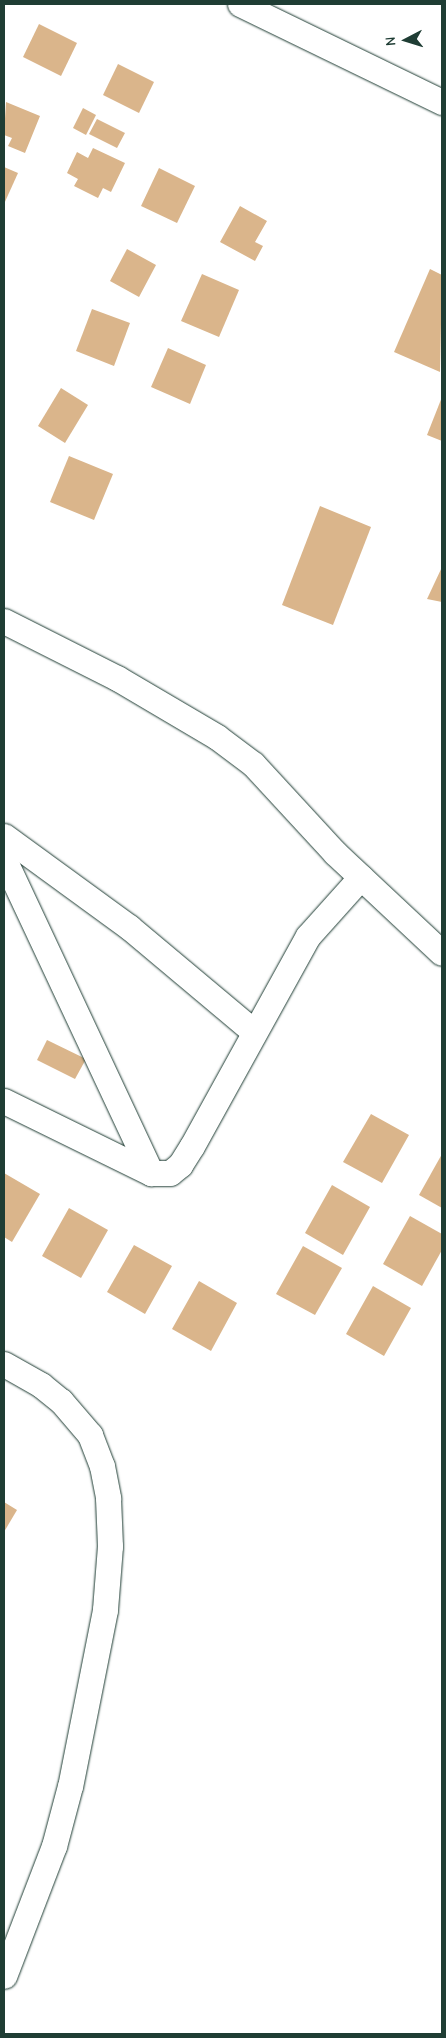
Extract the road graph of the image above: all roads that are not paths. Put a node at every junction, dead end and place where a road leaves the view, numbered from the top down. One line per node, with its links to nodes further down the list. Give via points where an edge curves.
1 (240, 4): 2 (street)
2 (442, 102)
3 (4, 621): 6 (street, via 117,678 217,737 253,764)
4 (4, 836): 8 (street, via 128,927)
5 (4, 859): 10 (street)
6 (361, 877): 7 (street); 8 (street, via 308,936)
7 (442, 953)
8 (253, 1031): 10 (street, via 180,1165 170,1173)
9 (4, 1101): 10 (street)
10 (152, 1173)
11 (4, 1364): 12 (street, via 62,1402 90,1435 102,1466 108,1498 110,1546 105,1610 70,1786 54,1846)
12 (4, 1976)

